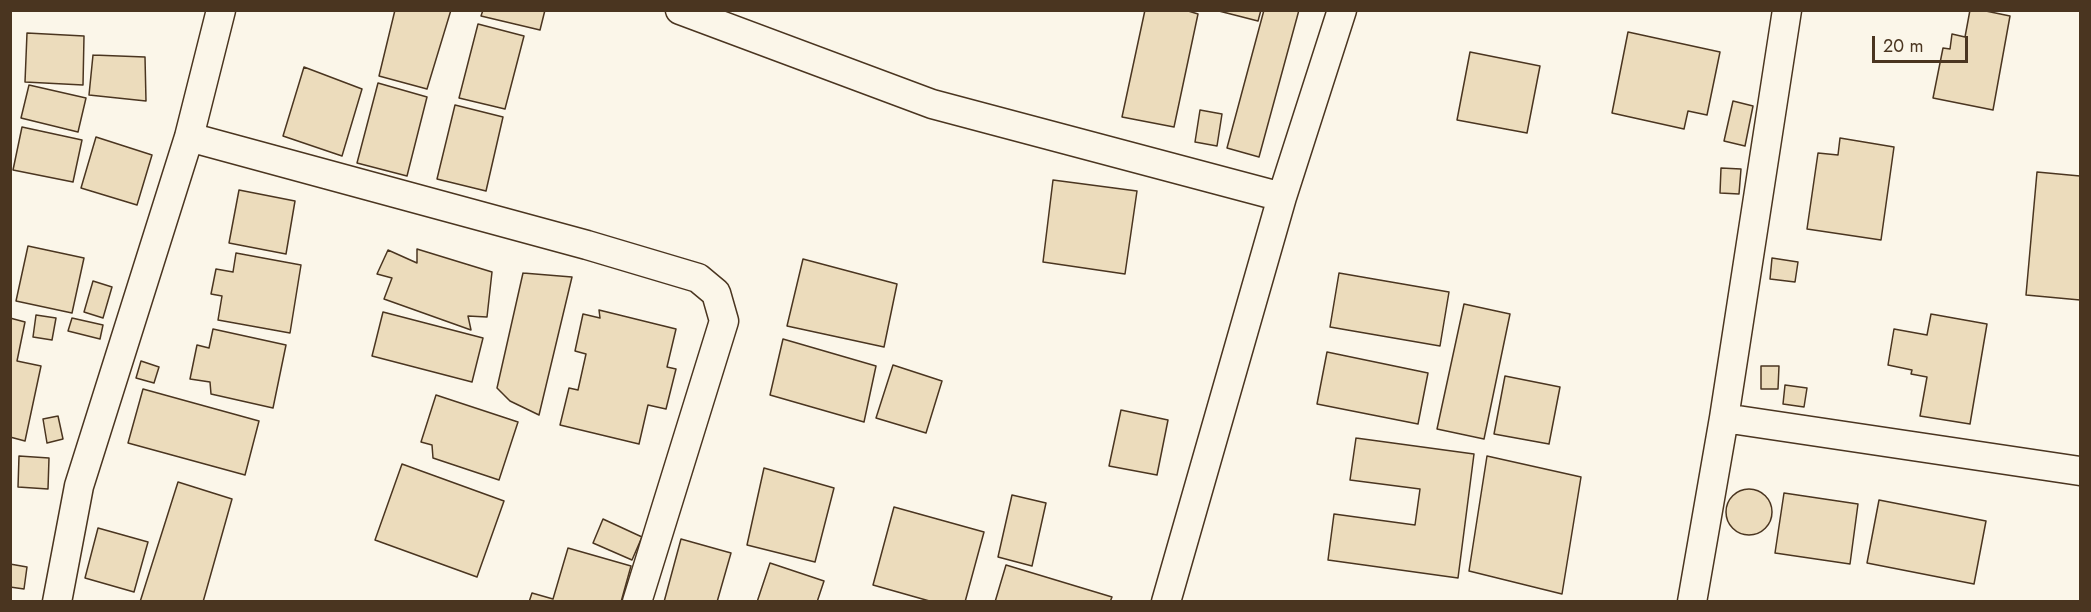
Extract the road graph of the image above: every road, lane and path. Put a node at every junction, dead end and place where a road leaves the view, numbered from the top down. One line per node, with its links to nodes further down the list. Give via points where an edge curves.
1 (221, 10): 5 (street)
2 (680, 10): 6 (street, via 932,104)
3 (1342, 10): 6 (street)
4 (1787, 10): 7 (street)
5 (189, 137): 9 (street, via 79,486); 10 (street, via 698,278 716,293 724,321)
6 (1282, 197): 11 (street)
7 (1724, 418): 8 (street); 12 (street)
8 (2080, 471)
9 (57, 602)
10 (637, 602)
11 (1166, 602)
12 (1692, 602)

